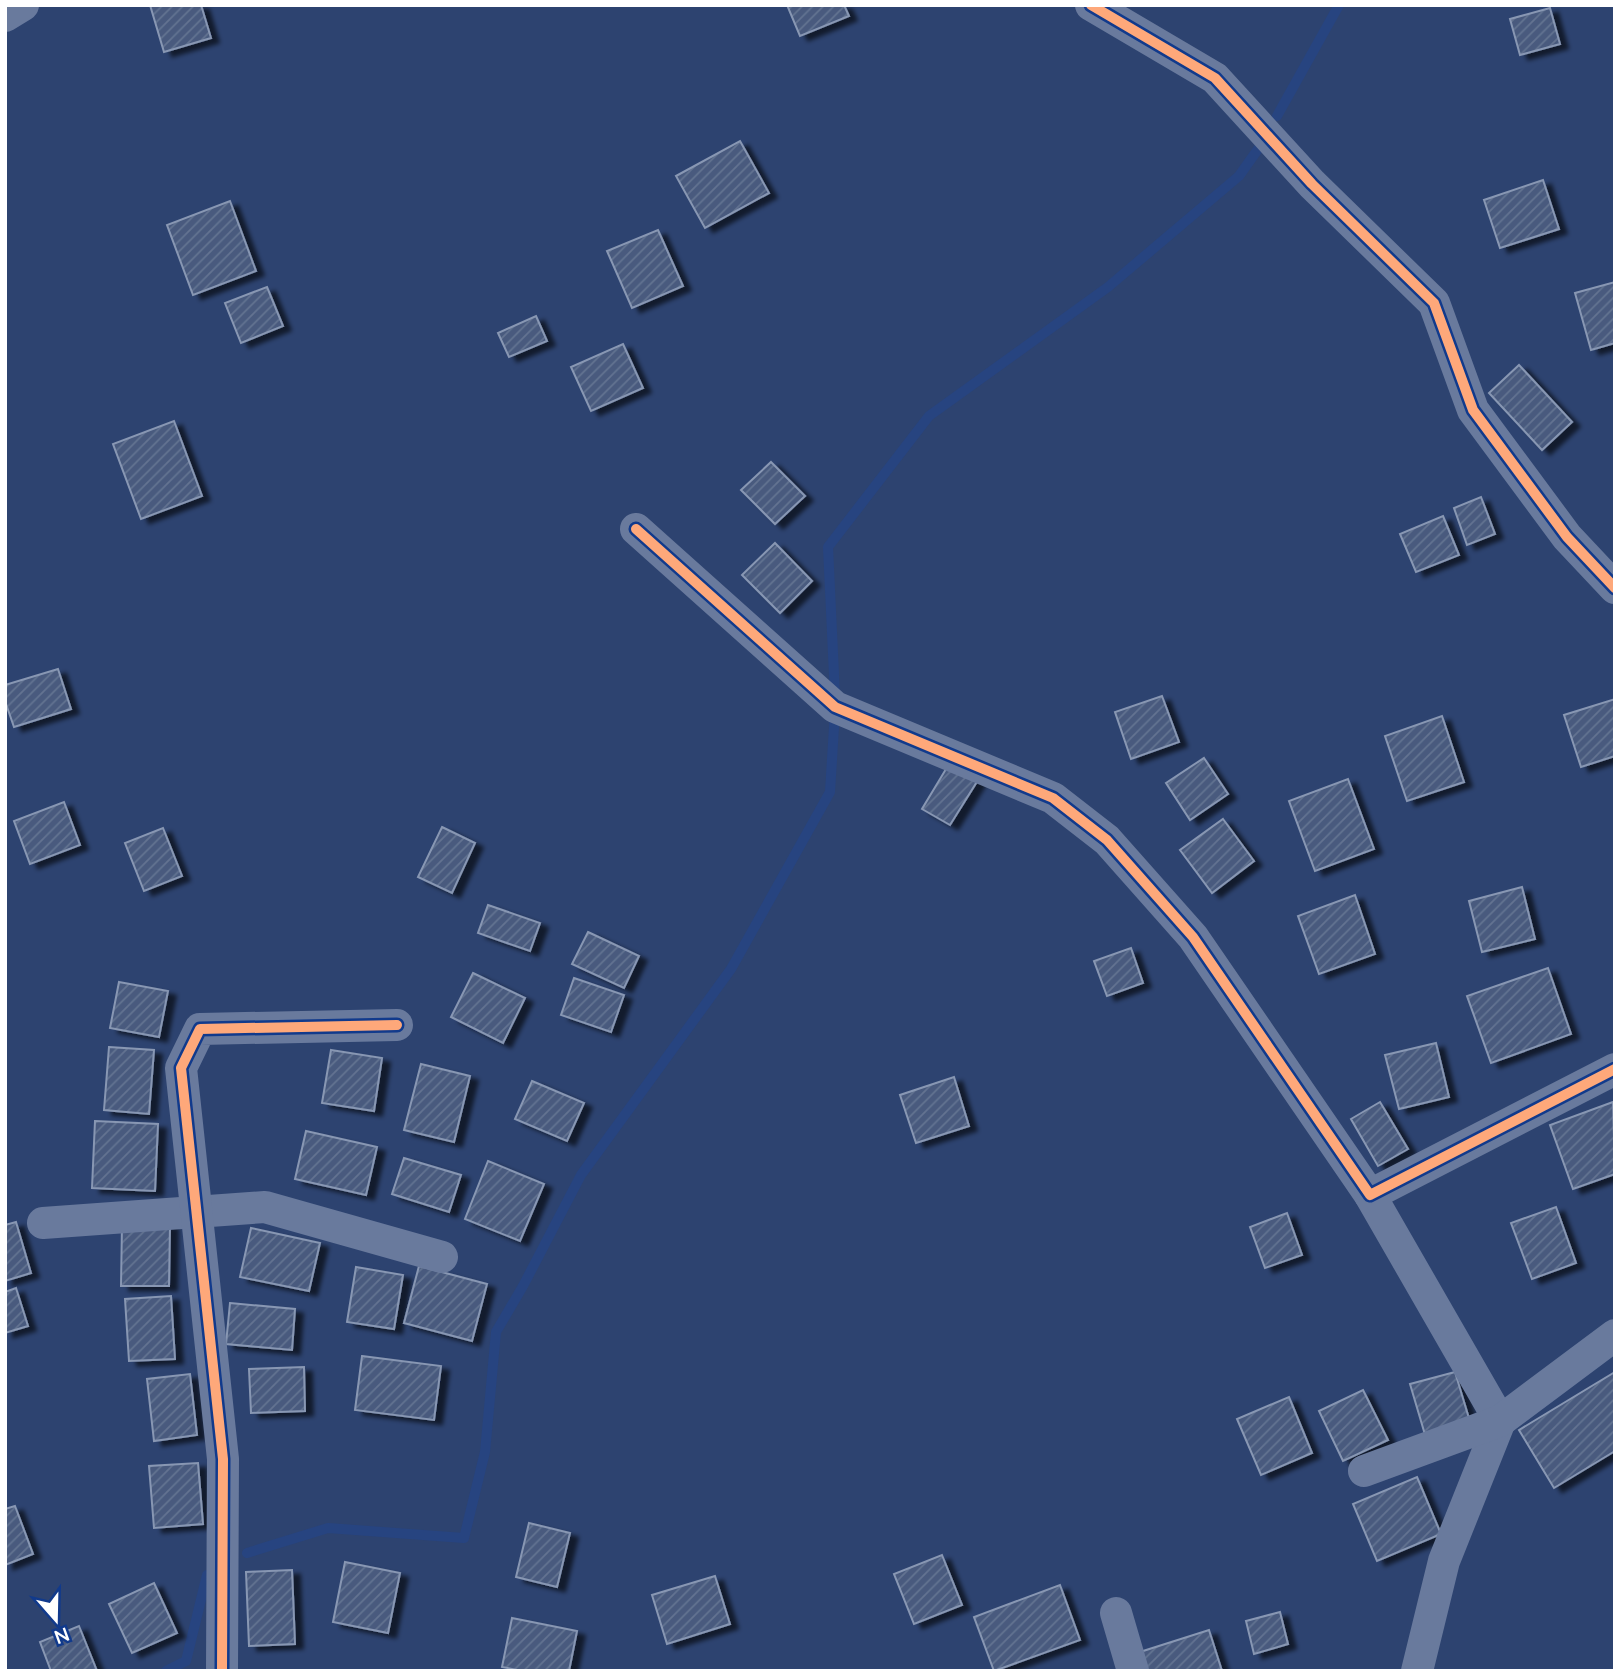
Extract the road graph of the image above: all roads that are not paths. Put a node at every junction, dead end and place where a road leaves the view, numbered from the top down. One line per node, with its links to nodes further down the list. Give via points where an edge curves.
1 (23, 5): 3 (street)
2 (1091, 5): 5 (street, via 1215,78 1312,184 1434,303 1473,410 1567,537)
3 (5, 16)
4 (636, 529): 8 (street, via 835,706 1053,797 1107,840 1193,937)
5 (1615, 588)
6 (397, 1025): 9 (street, via 200,1029 181,1068)
7 (1615, 1069): 8 (street)
8 (1370, 1195): 13 (street)
9 (195, 1213): 10 (street); 11 (street, via 264,1207); 16 (street, via 223,1459)
10 (43, 1223)
11 (442, 1257)
12 (1615, 1335): 13 (street)
13 (1500, 1421): 14 (street); 18 (street, via 1444,1561)
14 (1364, 1471)
15 (1116, 1613): 17 (street)
16 (222, 1671)
17 (1133, 1671)
18 (1417, 1671)

